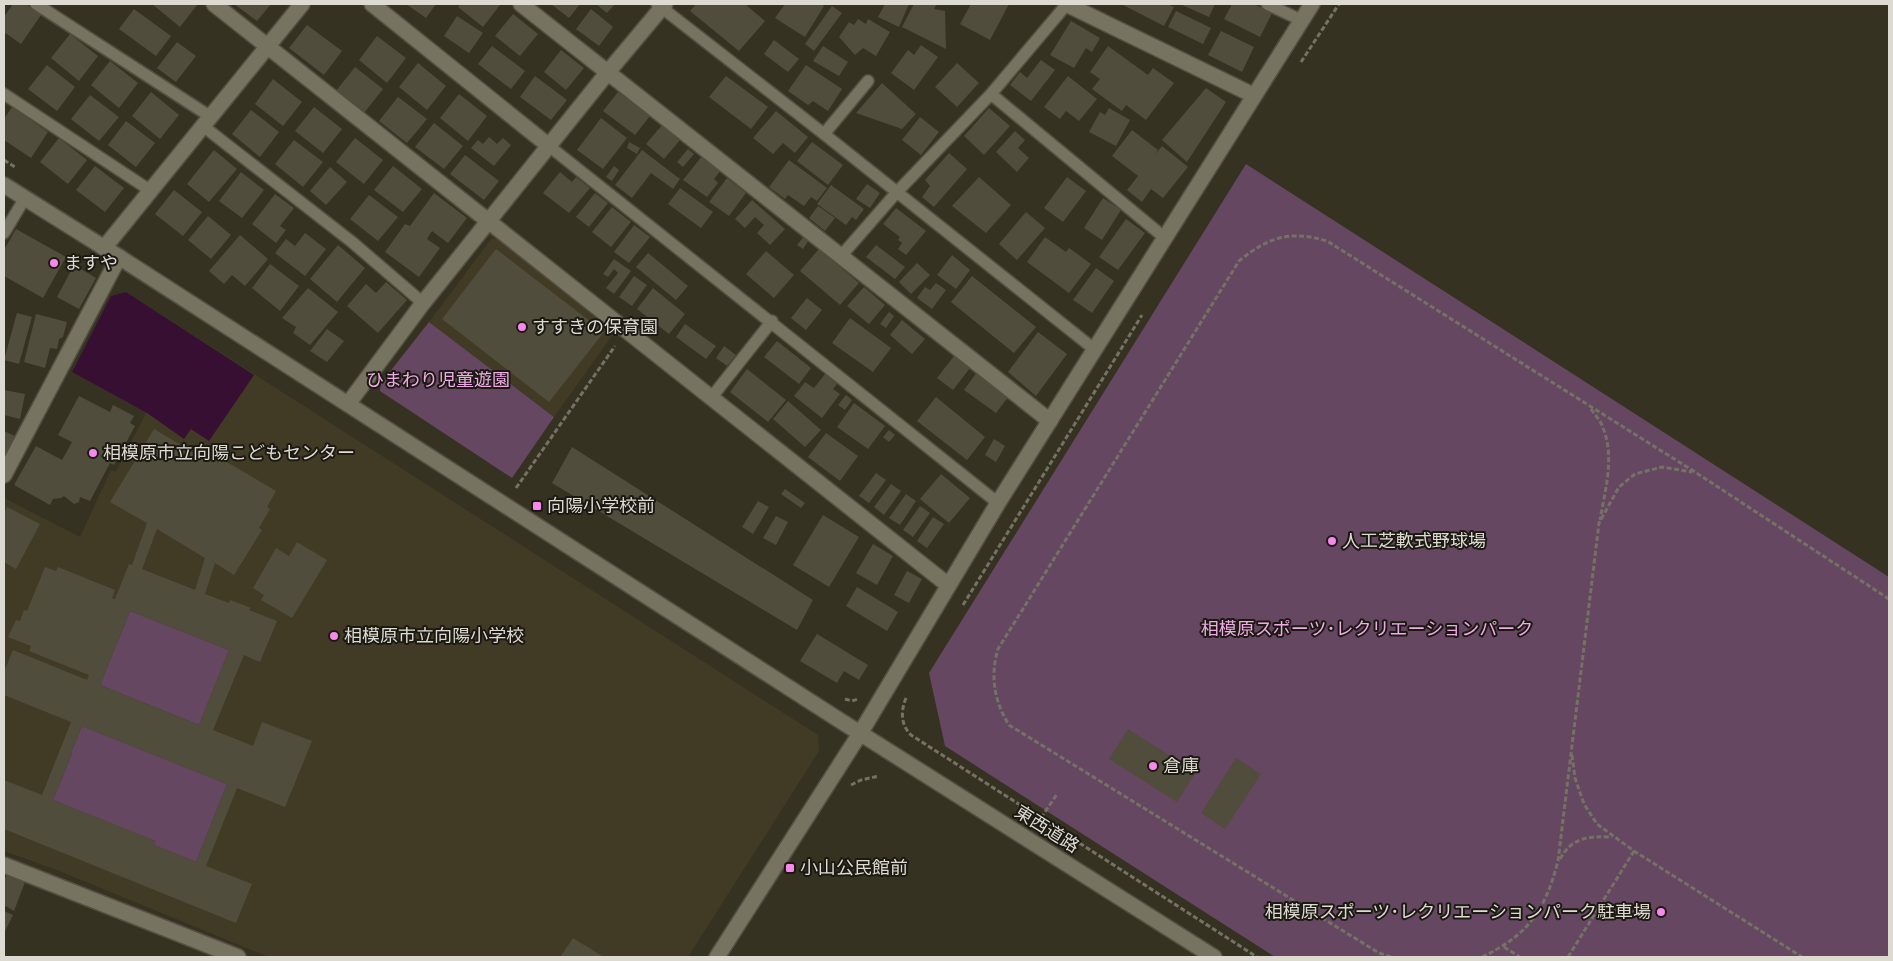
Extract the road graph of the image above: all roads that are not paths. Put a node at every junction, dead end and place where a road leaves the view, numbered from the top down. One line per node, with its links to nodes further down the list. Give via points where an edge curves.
1 (36, 4): 17 (lane)
2 (214, 4): 11 (street)
3 (302, 4): 11 (street)
4 (372, 4): 19 (street)
5 (522, 4): 12 (street)
6 (1066, 4): 15 (lane); 16 (street)
7 (1267, 4): 10 (lane)
8 (1312, 4): 10 (street)
9 (661, 5): 12 (street); 18 (lane)
10 (1301, 20): 16 (street)
11 (267, 47): 17 (street); 24 (street)
12 (608, 72): 19 (street); 28 (street)
13 (868, 81): 18 (lane)
14 (4, 94): 21 (lane)
15 (991, 94): 22 (lane); 26 (lane)
16 (1253, 95): 26 (street)
17 (207, 122): 21 (street); 30 (lane)
18 (824, 134): 22 (lane)
19 (549, 146): 24 (street); 31 (lane)
20 (4, 185): 23 (street, 東西道路)
21 (151, 191): 27 (street)
22 (897, 192): 28 (lane); 32 (lane)
23 (25, 198): 25 (lane); 27 (street, 東西道路)
24 (489, 220): 30 (street); 33 (street)
25 (4, 233)
26 (1165, 238): 32 (street)
27 (104, 248): 29 (street, 東西道路)
28 (841, 256): 35 (street)
29 (119, 257): 34 (street, 東西道路); 36 (street)
30 (423, 303): 34 (street)
31 (772, 321): 33 (lane); 37 (lane)
32 (1094, 349): 35 (street)
33 (711, 398): 38 (street)
34 (348, 404): 39 (street, 東西道路)
35 (1050, 421): 37 (street)
36 (4, 475)
37 (998, 503): 38 (street)
38 (948, 585): 39 (street)
39 (861, 732): 42 (street); 43 (street, 東西道路)
40 (4, 865): 41 (street)
41 (238, 957)
42 (717, 957)
43 (1214, 957)

